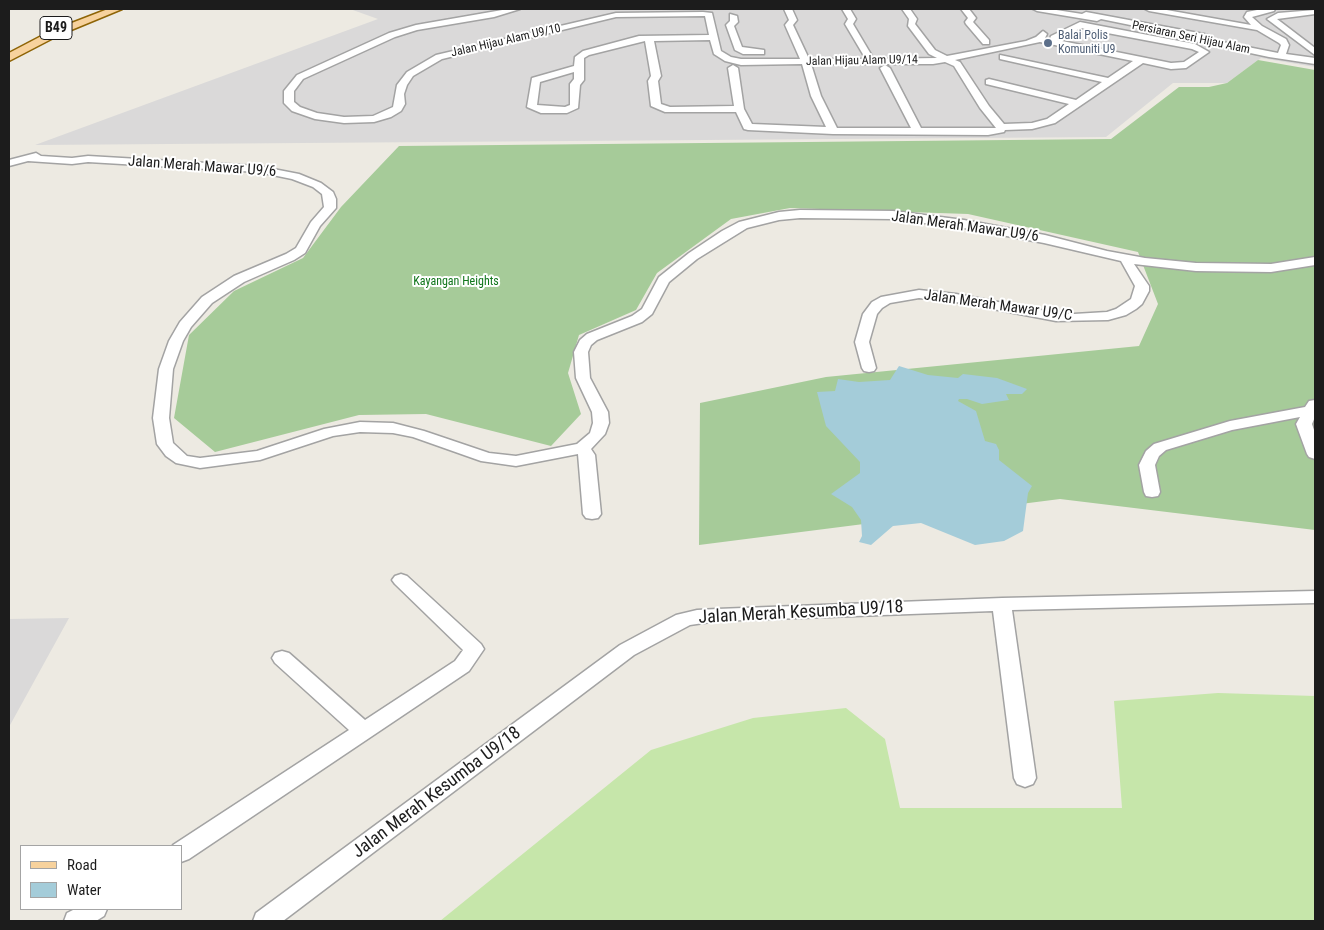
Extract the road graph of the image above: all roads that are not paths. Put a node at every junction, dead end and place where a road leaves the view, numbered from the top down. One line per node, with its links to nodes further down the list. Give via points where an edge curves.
1 (105, 9): 22 (main road, B49, via 46,32)
2 (117, 9): 29 (main road, B49, via 55,33)
3 (516, 9): 12 (street, Jalan Hijau Alam U9/10, via 392,35 300,77 289,91 289,103 315,116 344,120 374,118 397,109 402,84 410,74 439,57 616,15)
4 (788, 9): 24 (street, via 793,20 789,25)
5 (846, 9): 27 (street, via 852,20 849,24)
6 (906, 9): 30 (street, via 913,19 911,24 932,52)
7 (965, 9): 21 (street, via 972,18 969,22)
8 (1037, 9): 10 (street, Persiaran Seri Hijau Alam)
9 (1149, 9): 15 (street)
10 (1056, 10): 17 (street, via 1056,24); 17 (street, via 1040,22); 23 (street, Persiaran Seri Hijau Alam); 23 (street, Persiaran Seri Hijau Alam)
11 (1315, 12): 13 (street)
12 (709, 13): 18 (street, Jalan Hijau Alam U9/14)
13 (1272, 13): 15 (street, via 1250,14 1248,18); 26 (street, via 1271,20)
14 (733, 16): 24 (street, via 734,22 730,25 738,48 743,51)
15 (1259, 28): 16 (street)
16 (1268, 34): 23 (street, via 1274,44); 25 (street, via 1283,41)
17 (1041, 36): 30 (street, Jalan Hijau Alam U9/14); 32 (street)
18 (714, 37): 19 (street); 33 (street, Jalan Hijau Alam U9/14, via 717,52 728,59)
19 (649, 38): 36 (street, via 586,53 579,57); 42 (street, via 656,76 653,81 656,106 669,110)
20 (1054, 38): 34 (street, via 1085,26 1195,47 1205,52 1186,65)
21 (986, 42)
22 (9, 51)
23 (1271, 51): 25 (street, Persiaran Seri Hijau Alam)
24 (801, 52): 33 (street)
25 (1282, 52): 31 (street, Persiaran Seri Hijau Alam); 31 (street, Persiaran Seri Hijau Alam)
26 (1315, 52)
27 (868, 56)
28 (1003, 57): 39 (street)
29 (9, 58)
30 (946, 59): 33 (street, Jalan Hijau Alam U9/14); 43 (street, via 957,64)
31 (1315, 59)
32 (1141, 60): 34 (street); 35 (street)
33 (806, 62): 44 (street, via 811,83)
34 (1171, 66): 35 (street)
35 (1130, 67): 39 (street)
36 (578, 68): 36 (street, via 575,106 567,110 536,110 532,107 535,80)
37 (733, 68): 42 (street)
38 (885, 68): 45 (street)
39 (1110, 81): 41 (street)
40 (989, 82): 41 (street)
41 (1077, 103): 43 (street, via 1042,125)
42 (739, 109): 44 (street, via 746,126 752,128)
43 (1001, 127): 45 (street, via 988,132)
44 (833, 130): 45 (street)
45 (917, 130)
46 (9, 163): 51 (street, Jalan Merah Mawar U9/6, via 25,158 88,159 266,171 295,176 327,192 330,208 315,225 301,250 239,279 207,300 176,341 166,368 162,418 165,444 182,460 200,463 260,455 330,432 360,427 393,428 418,434 487,458 532,459)
47 (1128, 259): 48 (street, Jalan Merah Mawar U9/6, via 1247,269); 49 (street, Jalan Merah Mawar U9/C, via 1142,291 1131,306 1108,316 1056,317 919,294 886,300 870,314 862,342); 51 (street, Jalan Merah Mawar U9/6, via 1036,237 893,216 800,214 743,225 677,268 660,287 647,311 585,343 580,364 602,423 597,434)
48 (1315, 261)
49 (869, 368)
50 (1312, 407): 52 (street, via 1304,424); 53 (street, via 1160,447 1147,464)
51 (582, 448): 54 (street, via 587,455)
52 (1315, 454)
53 (1152, 492)
54 (592, 514)
55 (401, 580): 59 (street, via 474,649 462,666)
56 (1315, 597): 57 (street, Jalan Merah Kesumba U9/18)
57 (1002, 604): 60 (street); 64 (street, Jalan Merah Kesumba U9/18, via 717,614 683,620 627,650)
58 (282, 658): 59 (street)
59 (364, 731): 61 (street)
60 (1025, 778)
61 (182, 851)
62 (93, 910): 63 (street)
63 (76, 921)
64 (266, 921)

